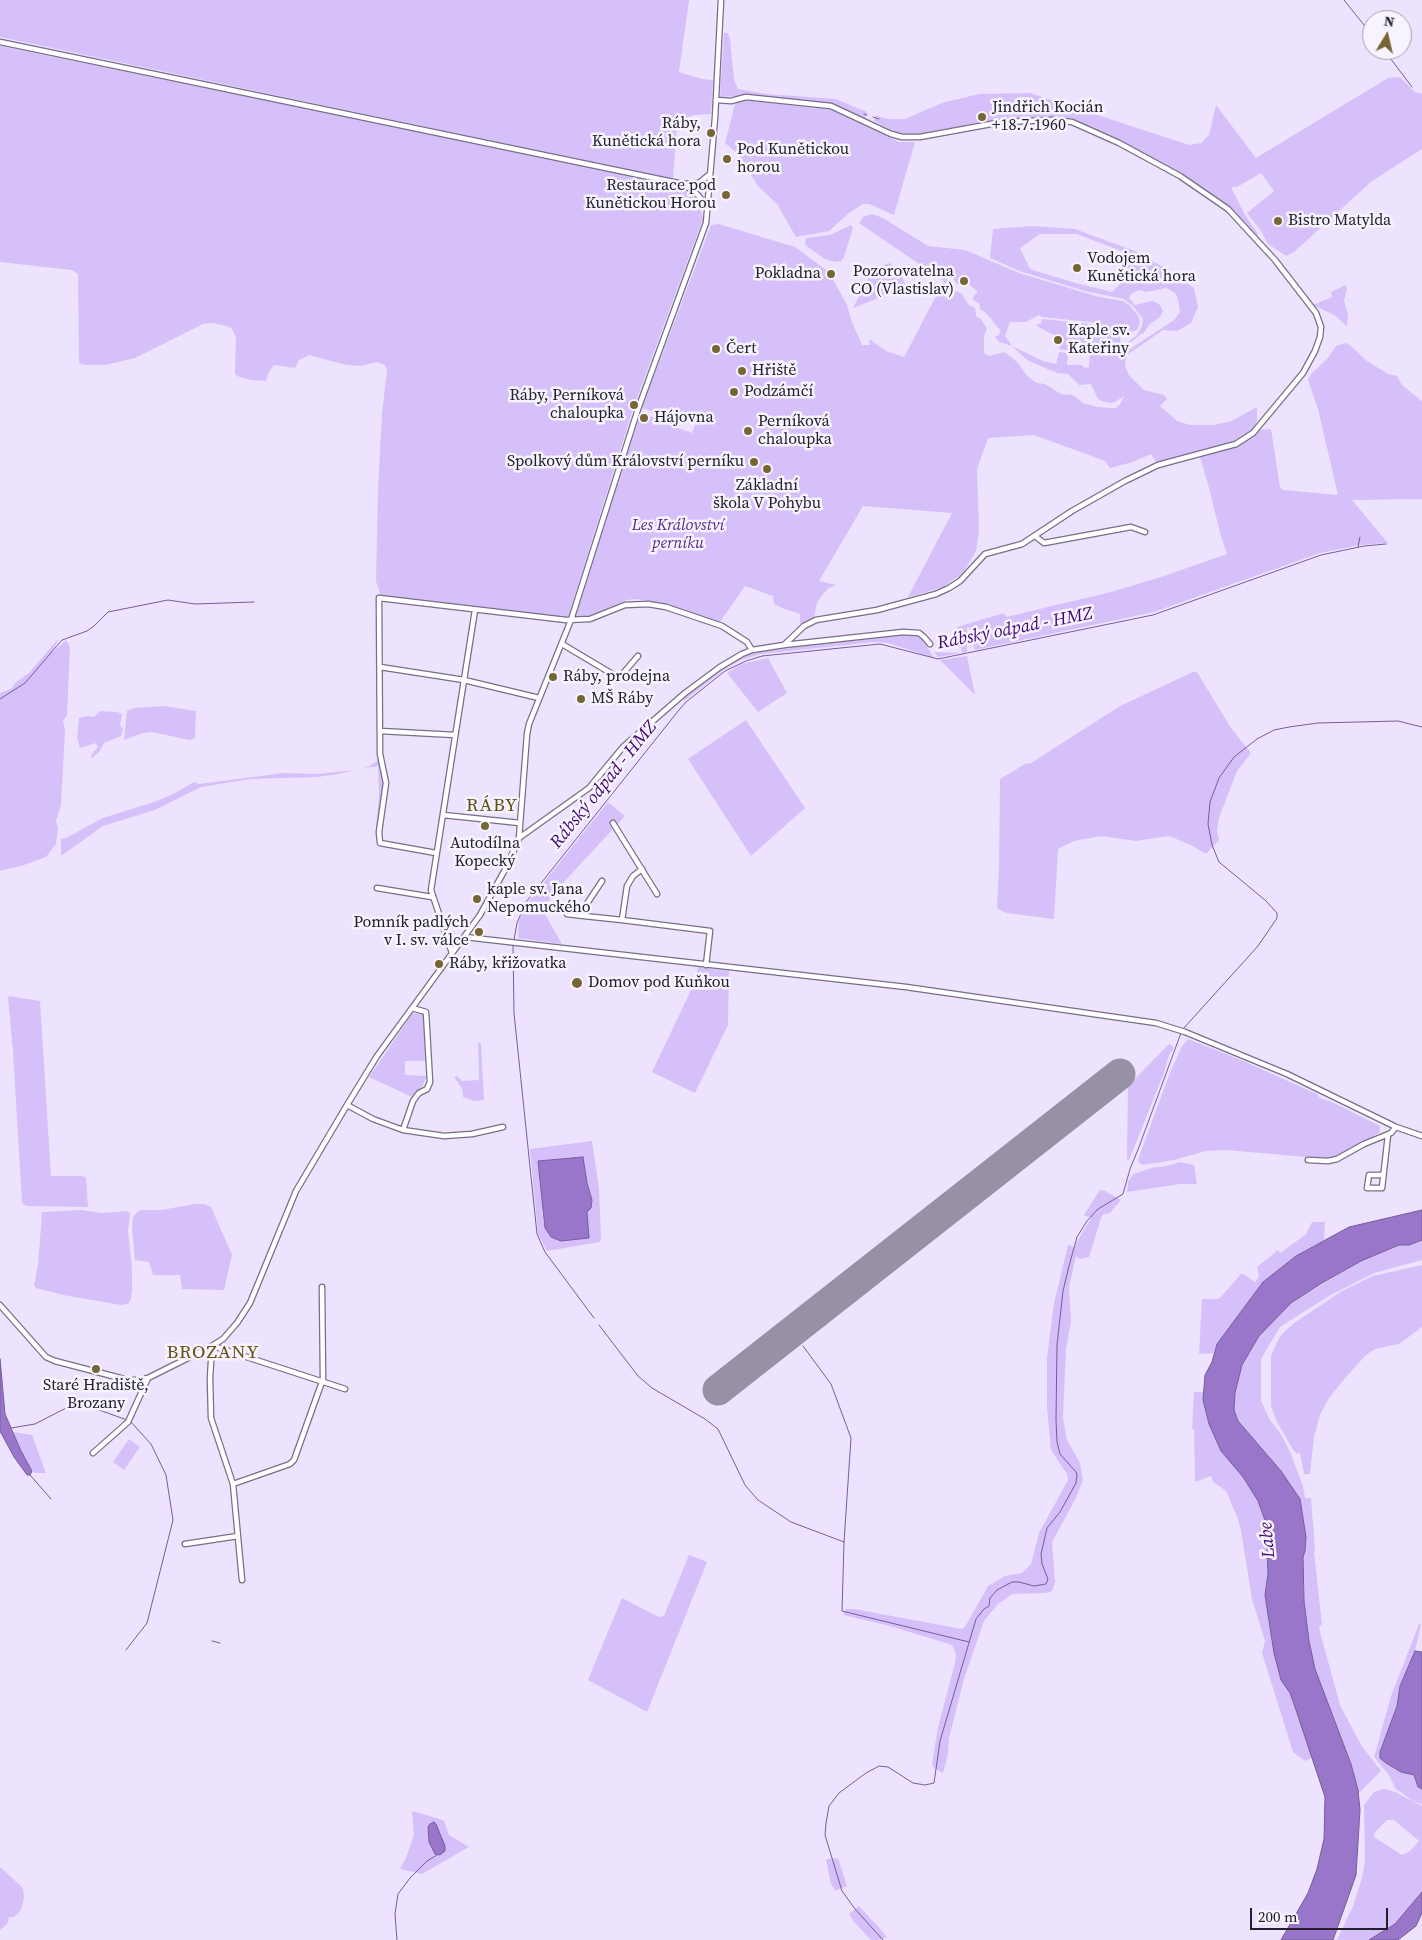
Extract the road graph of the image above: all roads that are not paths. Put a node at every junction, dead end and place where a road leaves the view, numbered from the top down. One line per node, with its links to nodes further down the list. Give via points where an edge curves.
1 (721, 0): 3 (street)
2 (0, 42): 5 (street)
3 (716, 100): 4 (street); 8 (street, via 746,97 831,106 902,137 920,137 1002,122 1072,122 1180,176 1228,209 1268,251 1316,313 1320,336 1308,364 1253,433 1236,444 1158,465 1086,502)
4 (710, 174): 5 (street, via 699,183); 6 (street)
5 (683, 184): 6 (street, via 698,195)
6 (707, 208): 10 (street, via 706,223 635,418)
7 (1145, 532): 8 (street, via 1131,527 1044,543)
8 (1035, 536): 13 (street, via 1017,546 985,554 956,584 944,590 878,610 816,620 804,626)
9 (475, 610): 10 (street); 16 (street, via 379,598); 17 (street)
10 (571, 620): 11 (street); 14 (street, via 590,619 625,605 658,605 722,626 747,642)
11 (562, 644): 15 (street, via 620,678); 18 (street)
12 (930, 644): 13 (street, via 921,635 909,632)
13 (784, 645): 14 (street)
14 (752, 650): 24 (street, via 698,682 623,747 589,788)
15 (638, 656)
16 (380, 667): 17 (street); 19 (street)
17 (464, 680): 18 (street); 20 (street)
18 (539, 698): 22 (street, via 527,734)
19 (380, 731): 20 (street); 25 (street, via 380,754 386,782 380,842)
20 (455, 735): 21 (street)
21 (443, 815): 22 (street); 25 (street)
22 (520, 823): 24 (street)
23 (613, 823): 26 (street)
24 (519, 838): 34 (street, via 507,866)
25 (436, 853): 30 (street)
26 (642, 869): 29 (street); 33 (street, via 633,876 626,889)
27 (602, 880): 32 (street, via 586,906)
28 (377, 888): 30 (street)
29 (657, 894)
30 (432, 897): 35 (street)
31 (568, 914): 32 (street)
32 (584, 916): 33 (street)
33 (622, 920): 36 (street, via 710,930)
34 (465, 937): 35 (street); 36 (street)
35 (452, 953): 37 (street)
36 (706, 965): 40 (street, via 952,993 1156,1022 1287,1074)
37 (412, 1008): 38 (street); 41 (street, via 426,1012 430,1082 413,1101)
38 (347, 1105): 41 (street); 48 (street, via 296,1191 250,1303 230,1332)
39 (503, 1127): 41 (street, via 444,1136)
40 (1396, 1127): 42 (street); 43 (street)
41 (403, 1130)
42 (1388, 1135): 44 (street, via 1337,1159); 45 (street)
43 (1422, 1136)
44 (1308, 1160)
45 (1383, 1175): 45 (street, via 1382,1188 1367,1188 1369,1175)
46 (322, 1287): 50 (street)
47 (0, 1305): 49 (street, via 50,1359 128,1380)
48 (212, 1346): 49 (street); 50 (street); 53 (street, via 212,1418)
49 (148, 1378): 52 (street, via 129,1420)
50 (322, 1382): 51 (street); 53 (street, via 292,1463)
51 (345, 1389)
52 (93, 1453)
53 (233, 1484): 54 (street)
54 (238, 1536): 55 (street); 56 (street)
55 (184, 1544)
56 (242, 1580)

